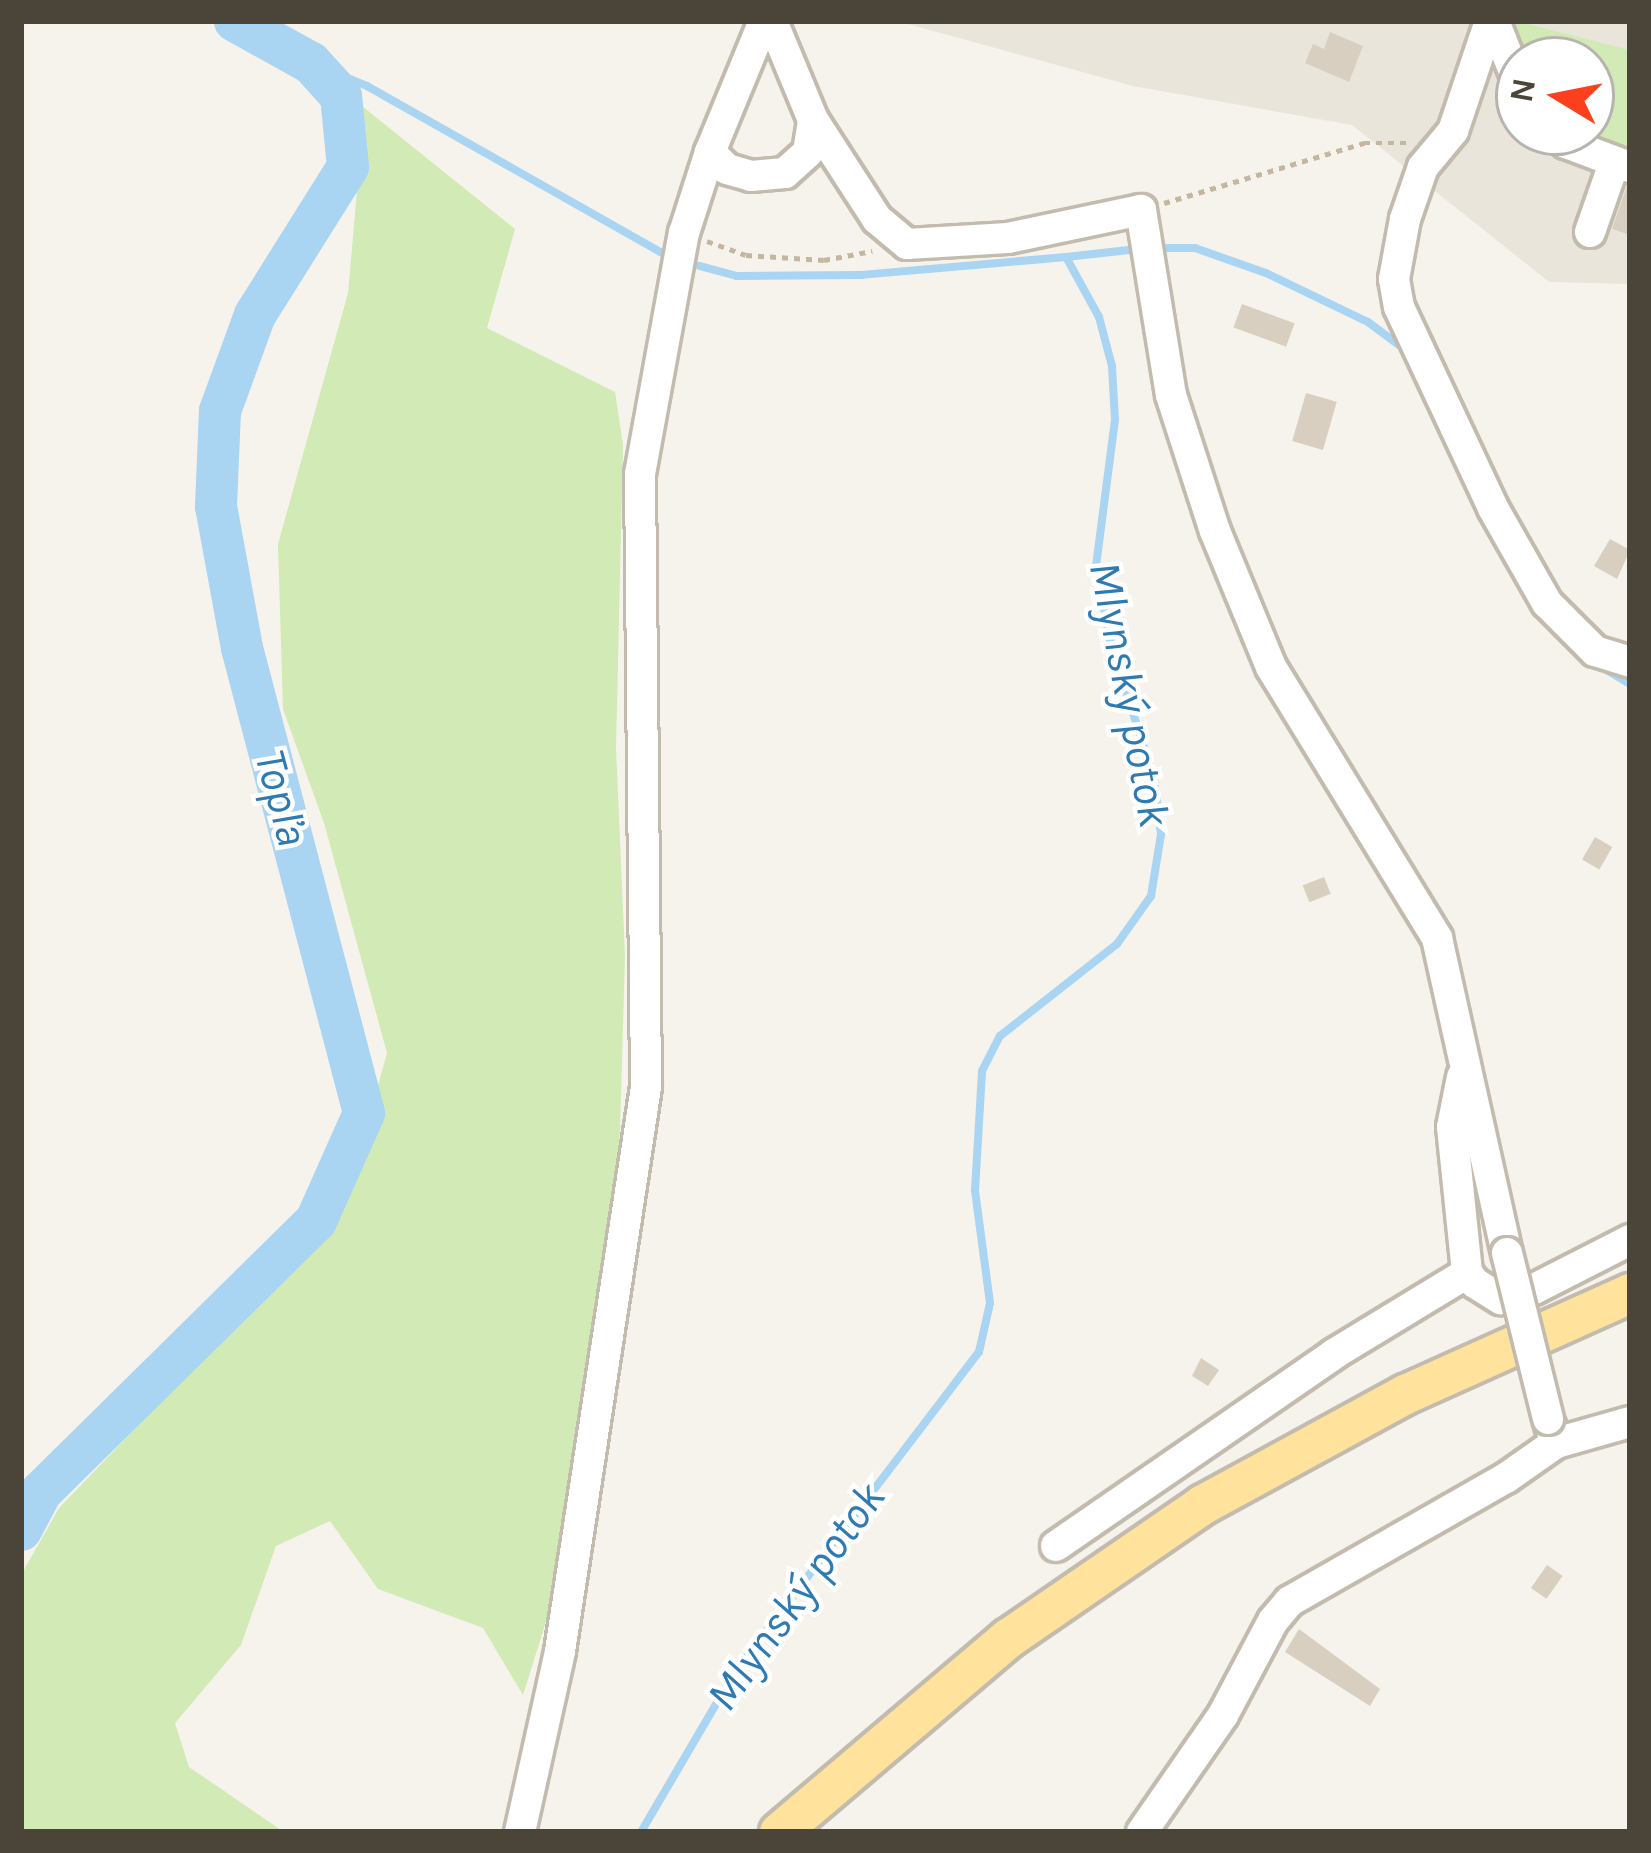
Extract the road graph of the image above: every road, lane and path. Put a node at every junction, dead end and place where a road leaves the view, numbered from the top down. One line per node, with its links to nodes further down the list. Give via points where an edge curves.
1 (768, 21): 3 (street); 5 (street)
2 (1492, 21): 4 (street, via 1453,131)
3 (813, 119): 5 (street, via 808,152 785,173 751,176 727,169); 9 (street, via 877,219)
4 (1438, 149): 8 (path, via 1364,143); 11 (street, via 1405,219 1394,279 1399,307 1547,603 1595,651)
5 (710, 152): 10 (street)
6 (1622, 165): 7 (street)
7 (1589, 232)
8 (1145, 236): 9 (street); 12 (street, via 1171,394 1214,531 1271,667 1437,938)
9 (907, 244): 10 (path, via 824,260)
10 (680, 252): 19 (street, via 640,474 646,1087 560,1651)
11 (1630, 662)
12 (1464, 1071): 14 (street, via 1453,1126); 17 (street, bridge)
13 (1630, 1240): 14 (street, via 1501,1299)
14 (1467, 1273): 18 (street, via 1334,1354)
15 (1630, 1293): 20 (main road, via 1406,1394 1203,1504 990,1653)
16 (1630, 1422): 17 (street)
17 (1552, 1431): 21 (street, via 1506,1478 1290,1601)
18 (1056, 1546)
19 (520, 1832)
20 (779, 1832)
21 (1142, 1832)

